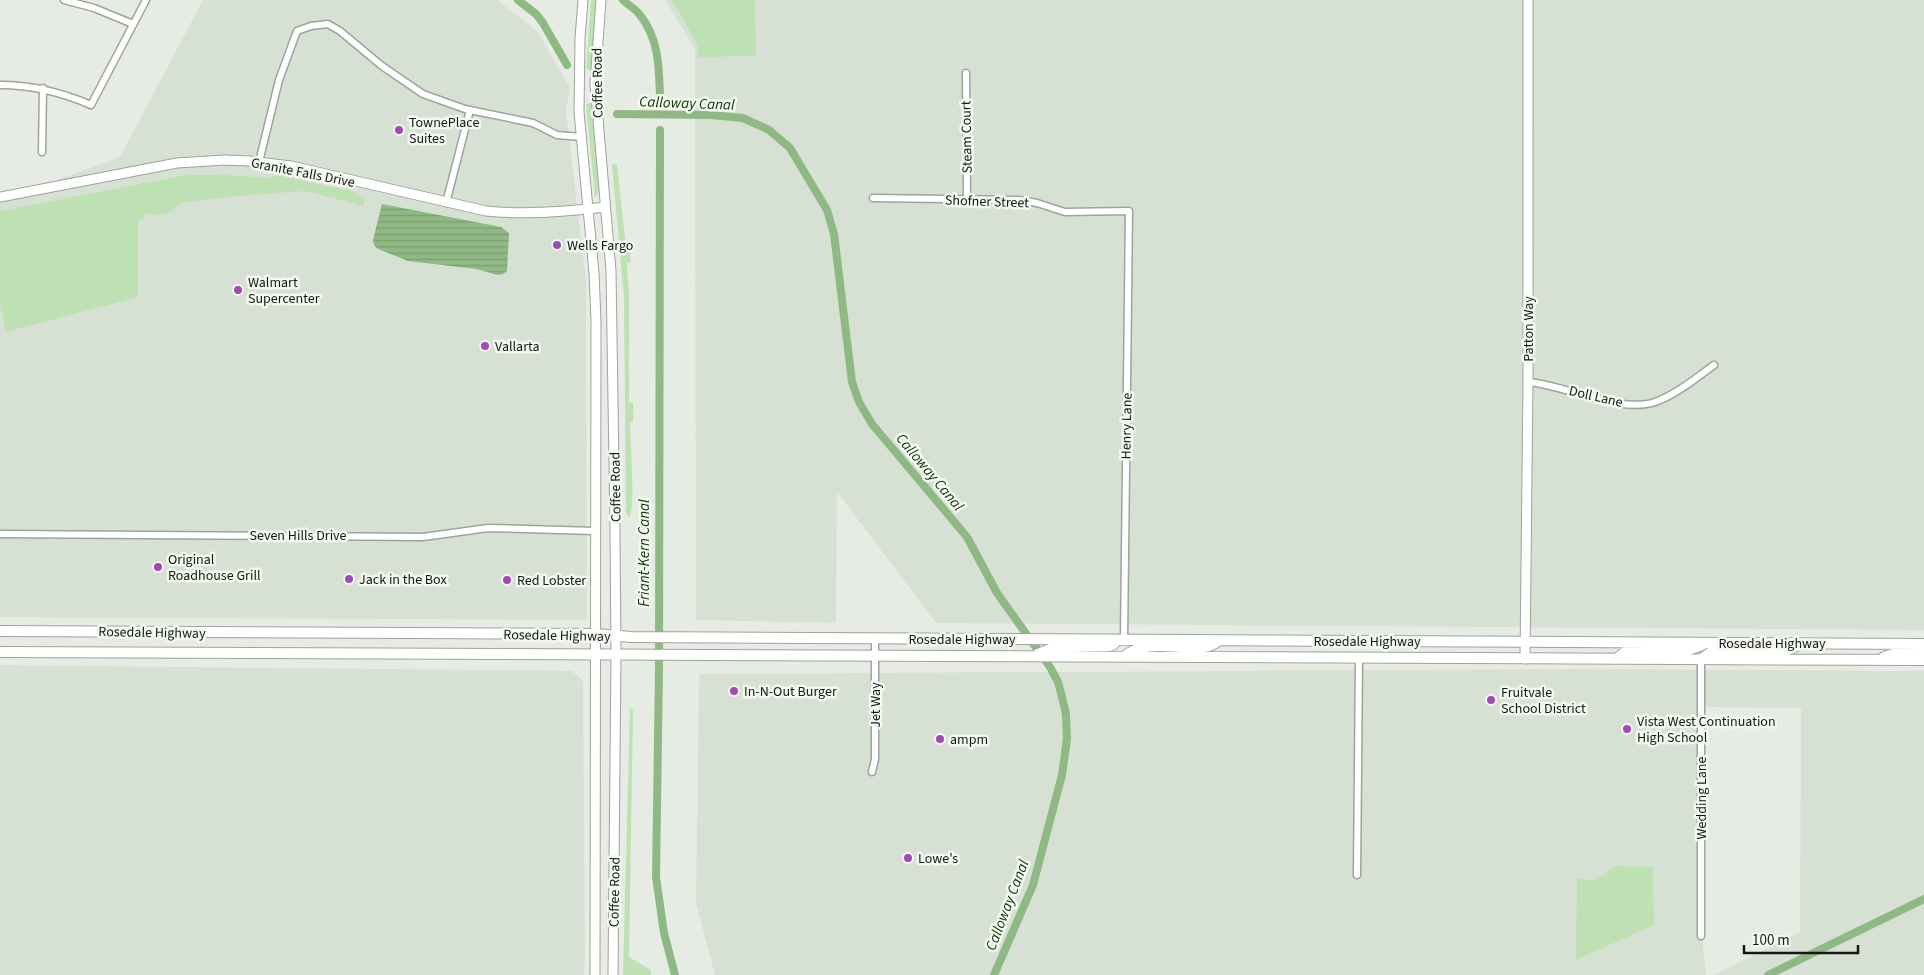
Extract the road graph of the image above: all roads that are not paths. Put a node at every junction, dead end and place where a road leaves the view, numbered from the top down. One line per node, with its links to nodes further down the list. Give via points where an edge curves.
1 (64, 0): 6 (street)
2 (146, 0): 6 (street)
3 (583, 0): 11 (main road, Coffee Road, via 579,112)
4 (1528, 0): 22 (main road, Patton Way)
5 (601, 3): 18 (main road, Coffee Road, via 594,84)
6 (133, 24): 9 (street, via 91,105 68,94)
7 (966, 73): 16 (street, Steam Court)
8 (0, 85): 9 (street)
9 (43, 88): 12 (street)
10 (470, 110): 11 (street, via 533,123 557,135); 13 (street, via 423,94 328,24 311,26 297,31 291,45); 17 (street)
11 (582, 137): 19 (main road, Coffee Road)
12 (42, 152)
13 (259, 162): 14 (main road, Granite Falls Drive, via 177,163); 17 (main road, Granite Falls Drive, via 291,166)
14 (0, 197)
15 (873, 198): 16 (street, Shofner Street)
16 (967, 200): 20 (street, Shofner Street, via 1026,200 1066,212)
17 (446, 203): 19 (main road, Granite Falls Drive, via 509,213)
18 (605, 208): 19 (main road, Granite Falls Drive); 27 (main road, Coffee Road, via 613,321)
19 (588, 210): 23 (main road, Coffee Road, via 596,321)
20 (1129, 211): 29 (street, Henry Lane)
21 (1714, 365): 22 (street, Doll Lane, via 1655,402 1611,402)
22 (1528, 382): 31 (main road, Patton Way)
23 (595, 531): 24 (street, Seven Hills Drive, via 488,528 423,537); 26 (main road, Coffee Road)
24 (0, 534)
25 (0, 631): 26 (main road, Rosedale Highway)
26 (596, 634): 27 (main road, Rosedale Highway); 39 (main road, Coffee Road)
27 (616, 636): 28 (main road, Rosedale Highway); 38 (main road, Coffee Road)
28 (875, 639): 32 (main road, Rosedale Highway, via 1019,639); 40 (street, Jet Way)
29 (1124, 640): 30 (main road, Rosedale Highway); 32 (main road, Rosedale Highway)
30 (1222, 640): 31 (main road, Rosedale Highway); 42 (main road, via 1206,647 1138,648)
31 (1525, 642): 33 (main road, Rosedale Highway); 44 (main road, Patton Way)
32 (1055, 643): 41 (main road)
33 (1710, 643): 34 (main road, Rosedale Highway); 45 (main road, via 1688,650 1628,650)
34 (1803, 643): 35 (main road, Rosedale Highway); 46 (main road, via 1784,651 1714,650)
35 (1924, 644)
36 (0, 652): 39 (main road, Rosedale Highway)
37 (1924, 652): 47 (main road, via 1900,652)
38 (616, 654): 39 (main road, Rosedale Highway); 40 (main road, Rosedale Highway); 53 (main road, Coffee Road)
39 (596, 655): 52 (main road, Coffee Road)
40 (875, 656): 41 (main road, Rosedale Highway); 49 (street, Jet Way, via 875,759)
41 (1026, 656): 42 (main road, Rosedale Highway)
42 (1124, 657): 43 (main road, Rosedale Highway)
43 (1359, 657): 44 (main road, Rosedale Highway); 50 (street)
44 (1525, 659): 45 (main road, Rosedale Highway)
45 (1616, 659): 46 (main road, Rosedale Highway)
46 (1701, 659): 47 (main road, Rosedale Highway); 51 (street, Wedding Lane)
47 (1874, 660): 48 (main road, Rosedale Highway)
48 (1924, 660)
49 (872, 772)
50 (1357, 875)
51 (1701, 936)
52 (595, 975)
53 (612, 975)

